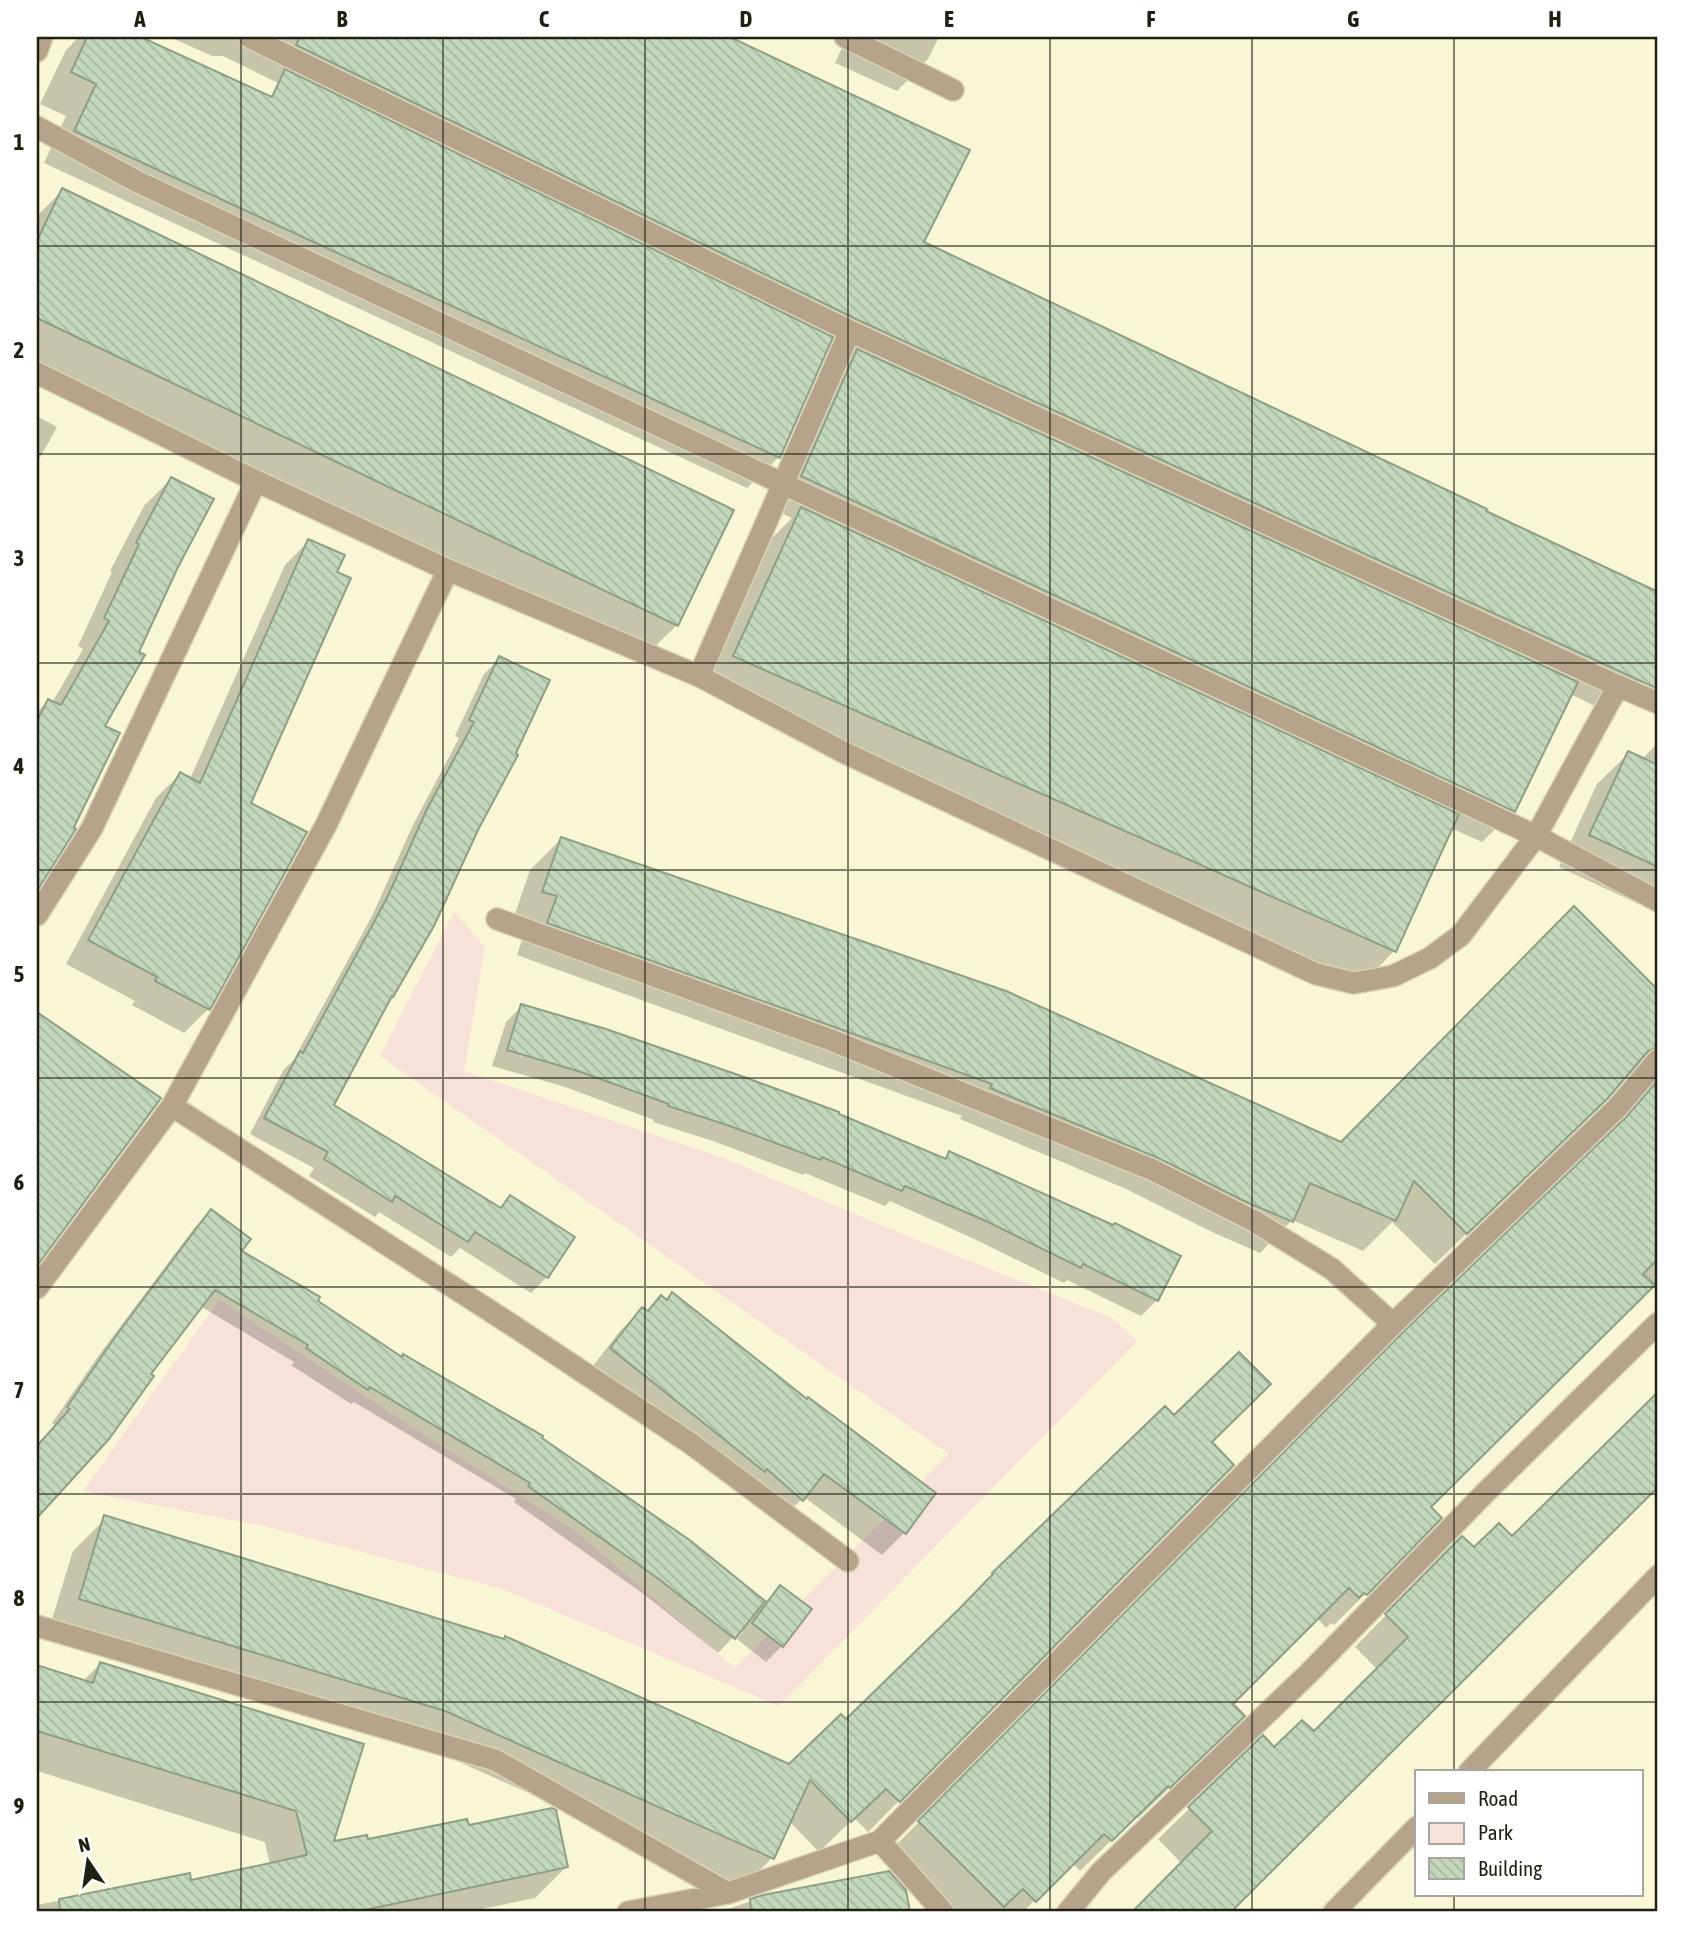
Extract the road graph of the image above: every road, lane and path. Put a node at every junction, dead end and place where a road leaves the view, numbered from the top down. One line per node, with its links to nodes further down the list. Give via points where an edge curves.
1 (42, 37): 4 (street)
2 (249, 37): 7 (street)
3 (845, 37): 5 (street)
4 (37, 51)
5 (953, 90)
6 (37, 127): 10 (street, via 138,182)
7 (850, 331): 10 (street); 13 (street)
8 (37, 373): 9 (street)
9 (256, 481): 11 (street); 17 (street, via 92,828)
10 (781, 484): 12 (street); 15 (street)
11 (447, 570): 12 (street); 20 (street, via 326,825)
12 (698, 676): 15 (street, via 845,753 1262,950 1316,974 1354,983 1393,976 1430,958 1461,935)
13 (1618, 686): 14 (street); 15 (street)
14 (1658, 703)
15 (1536, 836): 16 (street)
16 (1658, 901)
17 (37, 915)
18 (497, 919): 23 (street, via 831,1040 1153,1170 1254,1220 1332,1269)
19 (1658, 1060): 23 (street, via 1618,1107)
20 (172, 1106): 21 (street); 24 (street, via 690,1443)
21 (37, 1287)
22 (1658, 1323): 33 (street, via 1308,1674 1101,1872)
23 (1393, 1324): 29 (street)
24 (848, 1561)
25 (1658, 1576): 27 (street)
26 (37, 1626): 30 (street, via 495,1760)
27 (1471, 1770)
28 (1415, 1829): 34 (street)
29 (880, 1841): 30 (street); 32 (street)
30 (728, 1893): 31 (street)
31 (628, 1912)
32 (943, 1912)
33 (1068, 1912)
34 (1334, 1912)

